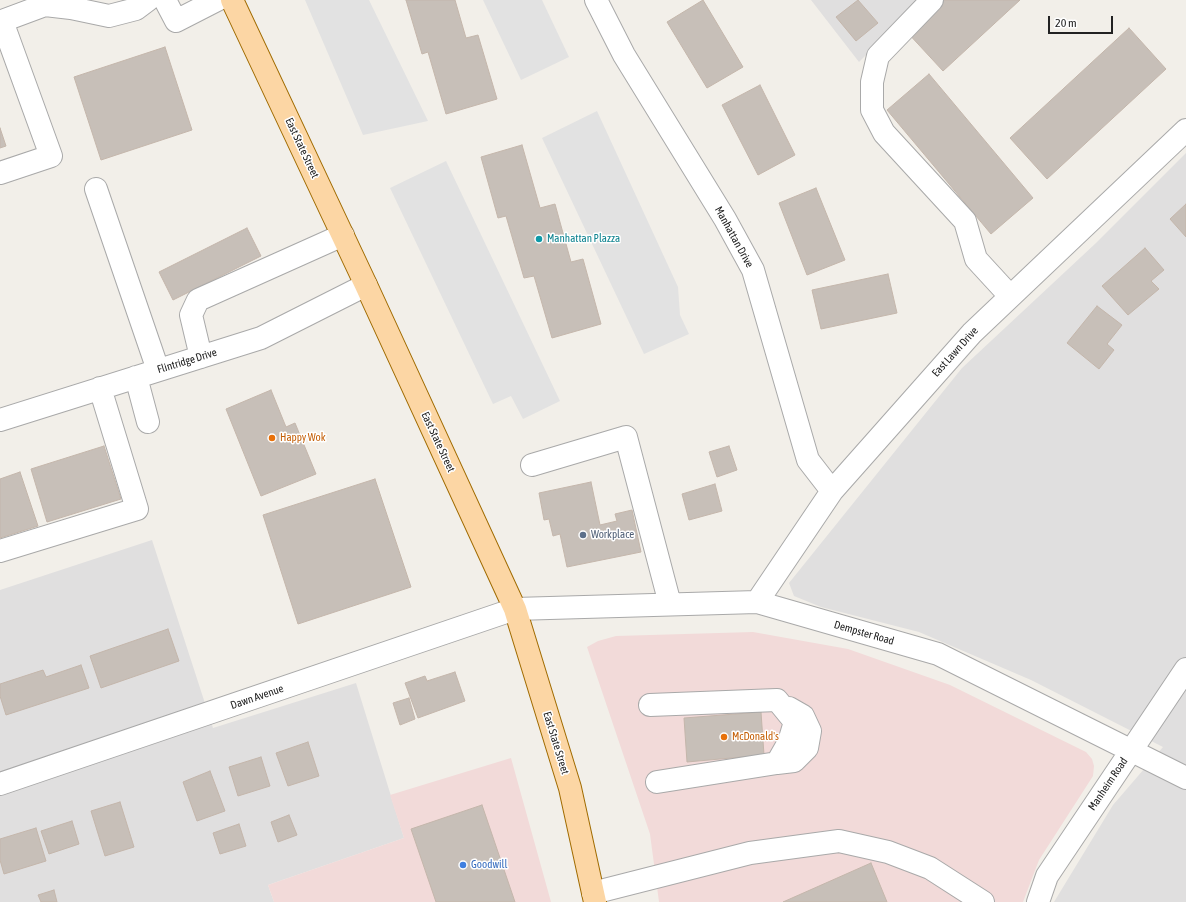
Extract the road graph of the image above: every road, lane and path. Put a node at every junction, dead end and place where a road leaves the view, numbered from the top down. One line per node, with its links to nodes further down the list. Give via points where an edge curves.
1 (148, 0): 8 (street, via 136,9 109,16 71,8 45,6 2,21 51,156)
2 (165, 0): 3 (street, via 176,20)
3 (217, 0)
4 (232, 0): 10 (main road, East State Street)
5 (596, 0): 20 (street, Manhattan Drive, via 624,55 753,270 808,460)
6 (932, 0): 12 (street, via 878,56 872,82 872,110 884,133 965,221 976,259)
7 (1186, 130): 12 (street, East Lawn Drive)
8 (0, 173)
9 (96, 189): 14 (street)
10 (342, 235): 11 (main road, East State Street); 13 (street, via 198,300 191,315)
11 (366, 285): 13 (street, Flintridge Drive, via 261,338); 24 (main road, East State Street)
12 (1010, 296): 20 (street, East Lawn Drive, via 972,333)
13 (201, 357): 14 (street, Flintridge Drive)
14 (158, 370): 15 (street, Flintridge Drive)
15 (136, 377): 16 (street, Flintridge Drive); 18 (street)
16 (100, 388): 17 (street, Flintridge Drive); 21 (street, via 136,509)
17 (0, 420)
18 (148, 422)
19 (532, 465): 23 (street, via 626,437)
20 (832, 491): 22 (street, East Lawn Drive)
21 (0, 551)
22 (757, 602): 23 (street, Dempster Road); 27 (street, Dempster Road, via 938,654)
23 (670, 604): 24 (street, Dempster Road)
24 (515, 609): 30 (street, Dawn Avenue); 31 (main road, East State Street, via 570,788)
25 (1186, 669): 27 (street, Manheim Road)
26 (650, 705): 29 (street, via 777,700 795,722 789,742 777,762)
27 (1129, 751): 28 (street, Dempster Road); 33 (street, Manheim Road, via 1047,876)
28 (1186, 778)
29 (656, 782)
30 (0, 784)
31 (594, 897): 32 (street, via 750,853 839,841 888,852 930,868)
32 (983, 902)
33 (1038, 902)

